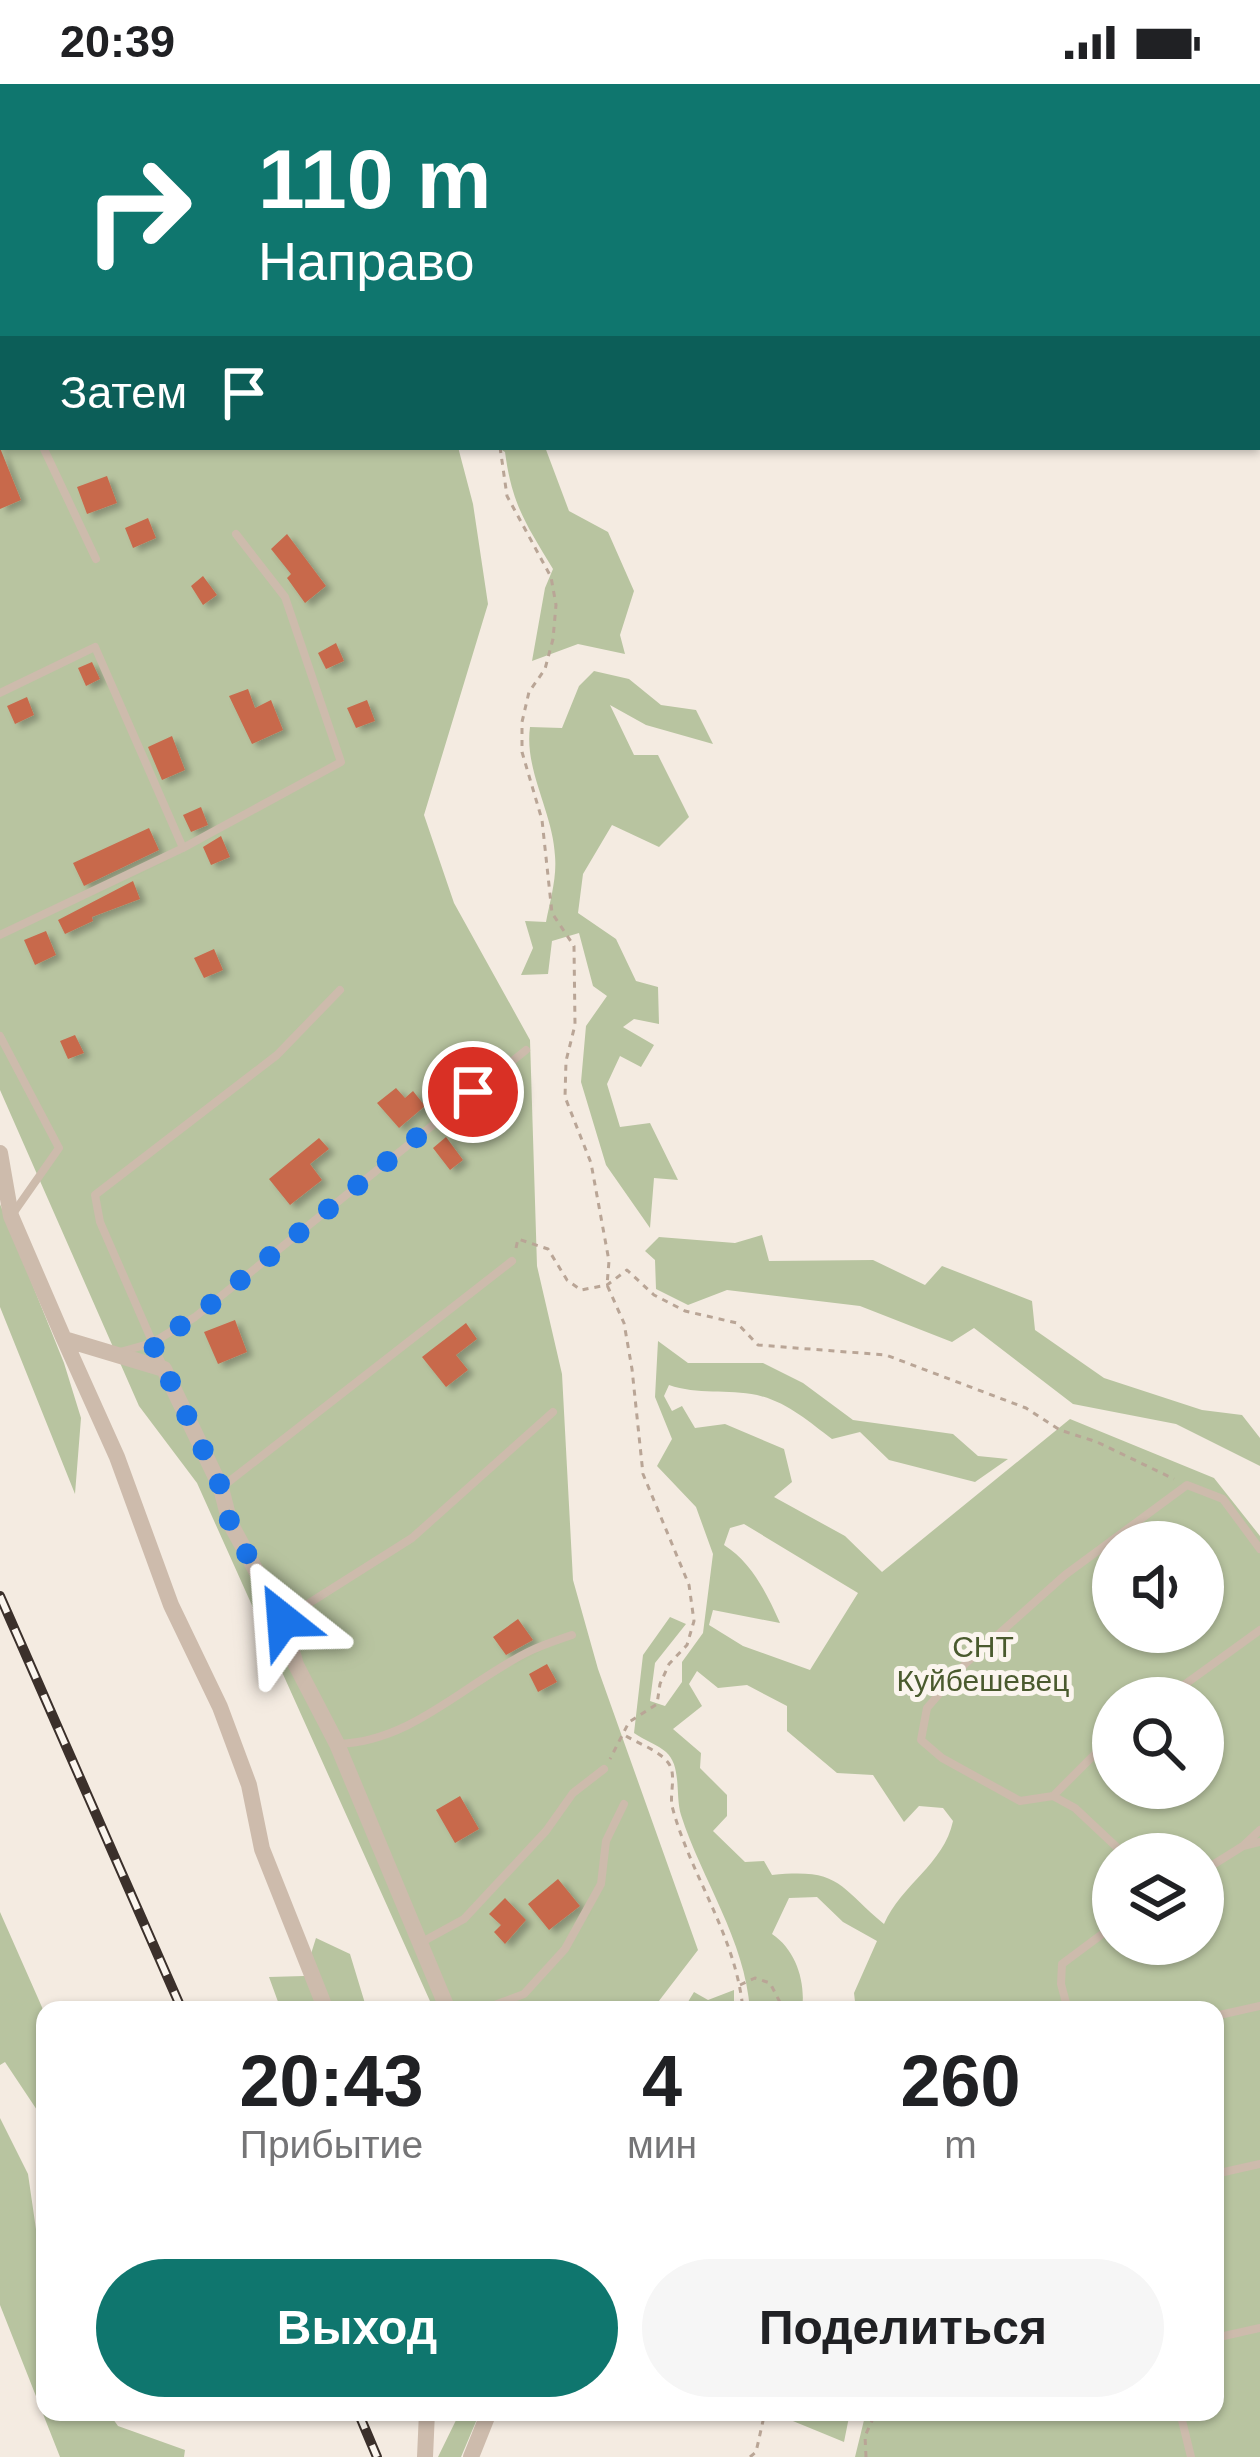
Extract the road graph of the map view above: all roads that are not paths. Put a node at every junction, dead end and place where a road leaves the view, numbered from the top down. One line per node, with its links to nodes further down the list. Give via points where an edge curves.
1 (44, 450): 3 (lane)
2 (236, 534): 5 (lane, via 285,597 341,762)
3 (96, 559)
4 (0, 694): 5 (lane, via 95,647)
5 (183, 848): 6 (lane)
6 (0, 934)
7 (340, 990): 14 (lane, via 277,1055 95,1195)
8 (0, 1036): 11 (lane, via 59,1148)
9 (526, 1050): 14 (lane, via 195,1317)
10 (0, 1153): 11 (street)
11 (11, 1216): 13 (street)
12 (512, 1261): 18 (lane)
13 (64, 1339): 15 (street); 36 (street, via 220,1707 262,1849)
14 (152, 1343): 15 (lane); 16 (lane)
15 (117, 1352): 16 (street)
16 (164, 1369): 18 (street)
17 (553, 1412): 20 (lane, via 412,1538)
18 (221, 1487): 20 (street, via 230,1523)
19 (1260, 1550): 27 (lane, via 1223,1499 1187,1485 1065,1575 927,1708 921,1740 942,1758 1020,1801)
20 (283, 1620): 24 (street, via 296,1665)
21 (1260, 1630): 23 (lane)
22 (572, 1635): 24 (lane, via 399,1731)
23 (1195, 1677)
24 (338, 1744): 34 (street)
25 (1092, 1757): 27 (lane)
26 (604, 1769): 34 (lane, via 573,1793 464,1918)
27 (1053, 1796): 30 (lane)
28 (624, 1804): 38 (lane, via 606,1841 601,1884 565,1948 524,1994)
29 (1260, 1830): 32 (lane)
30 (1102, 1833)
31 (1260, 1842): 32 (lane)
32 (1243, 1846): 33 (lane)
33 (1224, 1858)
34 (422, 1942): 37 (street)
35 (1092, 1942): 39 (lane, via 1062,1964)
36 (322, 2001)
37 (445, 2001)
38 (505, 2001)
39 (1066, 2001)
40 (1260, 2006): 41 (lane)
41 (1224, 2014)
42 (1260, 2164): 43 (lane)
43 (1224, 2172)
44 (1260, 2328): 45 (lane)
45 (1224, 2336)
46 (427, 2421): 49 (street)
47 (485, 2421): 50 (street)
48 (1182, 2421): 51 (lane)
49 (425, 2457)
50 (471, 2457)
51 (1191, 2457)

